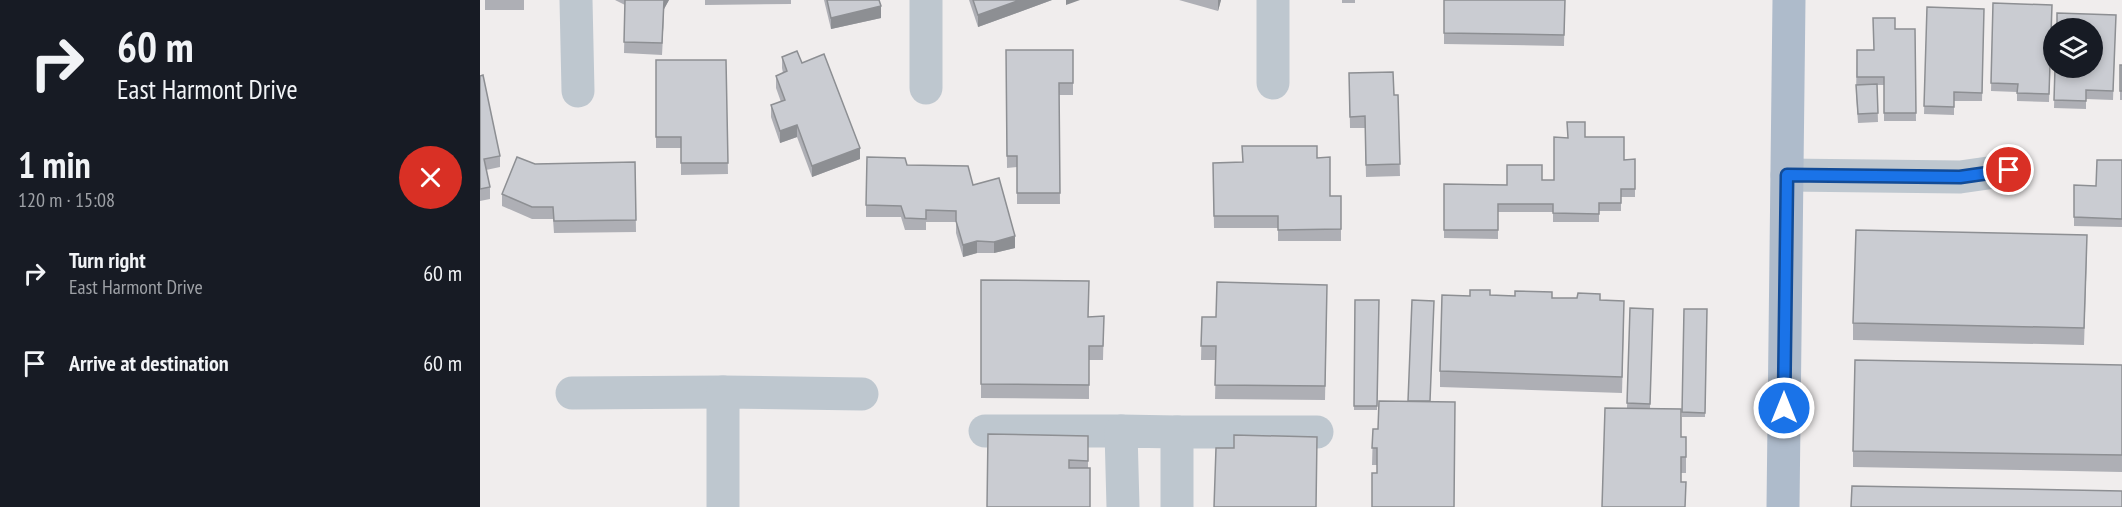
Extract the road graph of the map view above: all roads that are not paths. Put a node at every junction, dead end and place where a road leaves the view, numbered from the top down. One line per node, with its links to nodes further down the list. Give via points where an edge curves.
1 (576, 0): 7 (street)
2 (926, 0): 6 (street)
3 (1273, 0): 5 (street)
4 (1789, 0): 9 (main road)
5 (1273, 83)
6 (926, 88)
7 (578, 91)
8 (2009, 170): 9 (street, via 1960,177)
9 (1787, 175): 20 (main road)
10 (723, 392): 11 (street); 12 (street); 17 (street)
11 (572, 393)
12 (862, 394)
13 (985, 431): 14 (street)
14 (1121, 431): 15 (street); 18 (street)
15 (1177, 432): 16 (street); 19 (street)
16 (1317, 432)
17 (723, 507)
18 (1124, 507)
19 (1177, 507)
20 (1783, 507)

